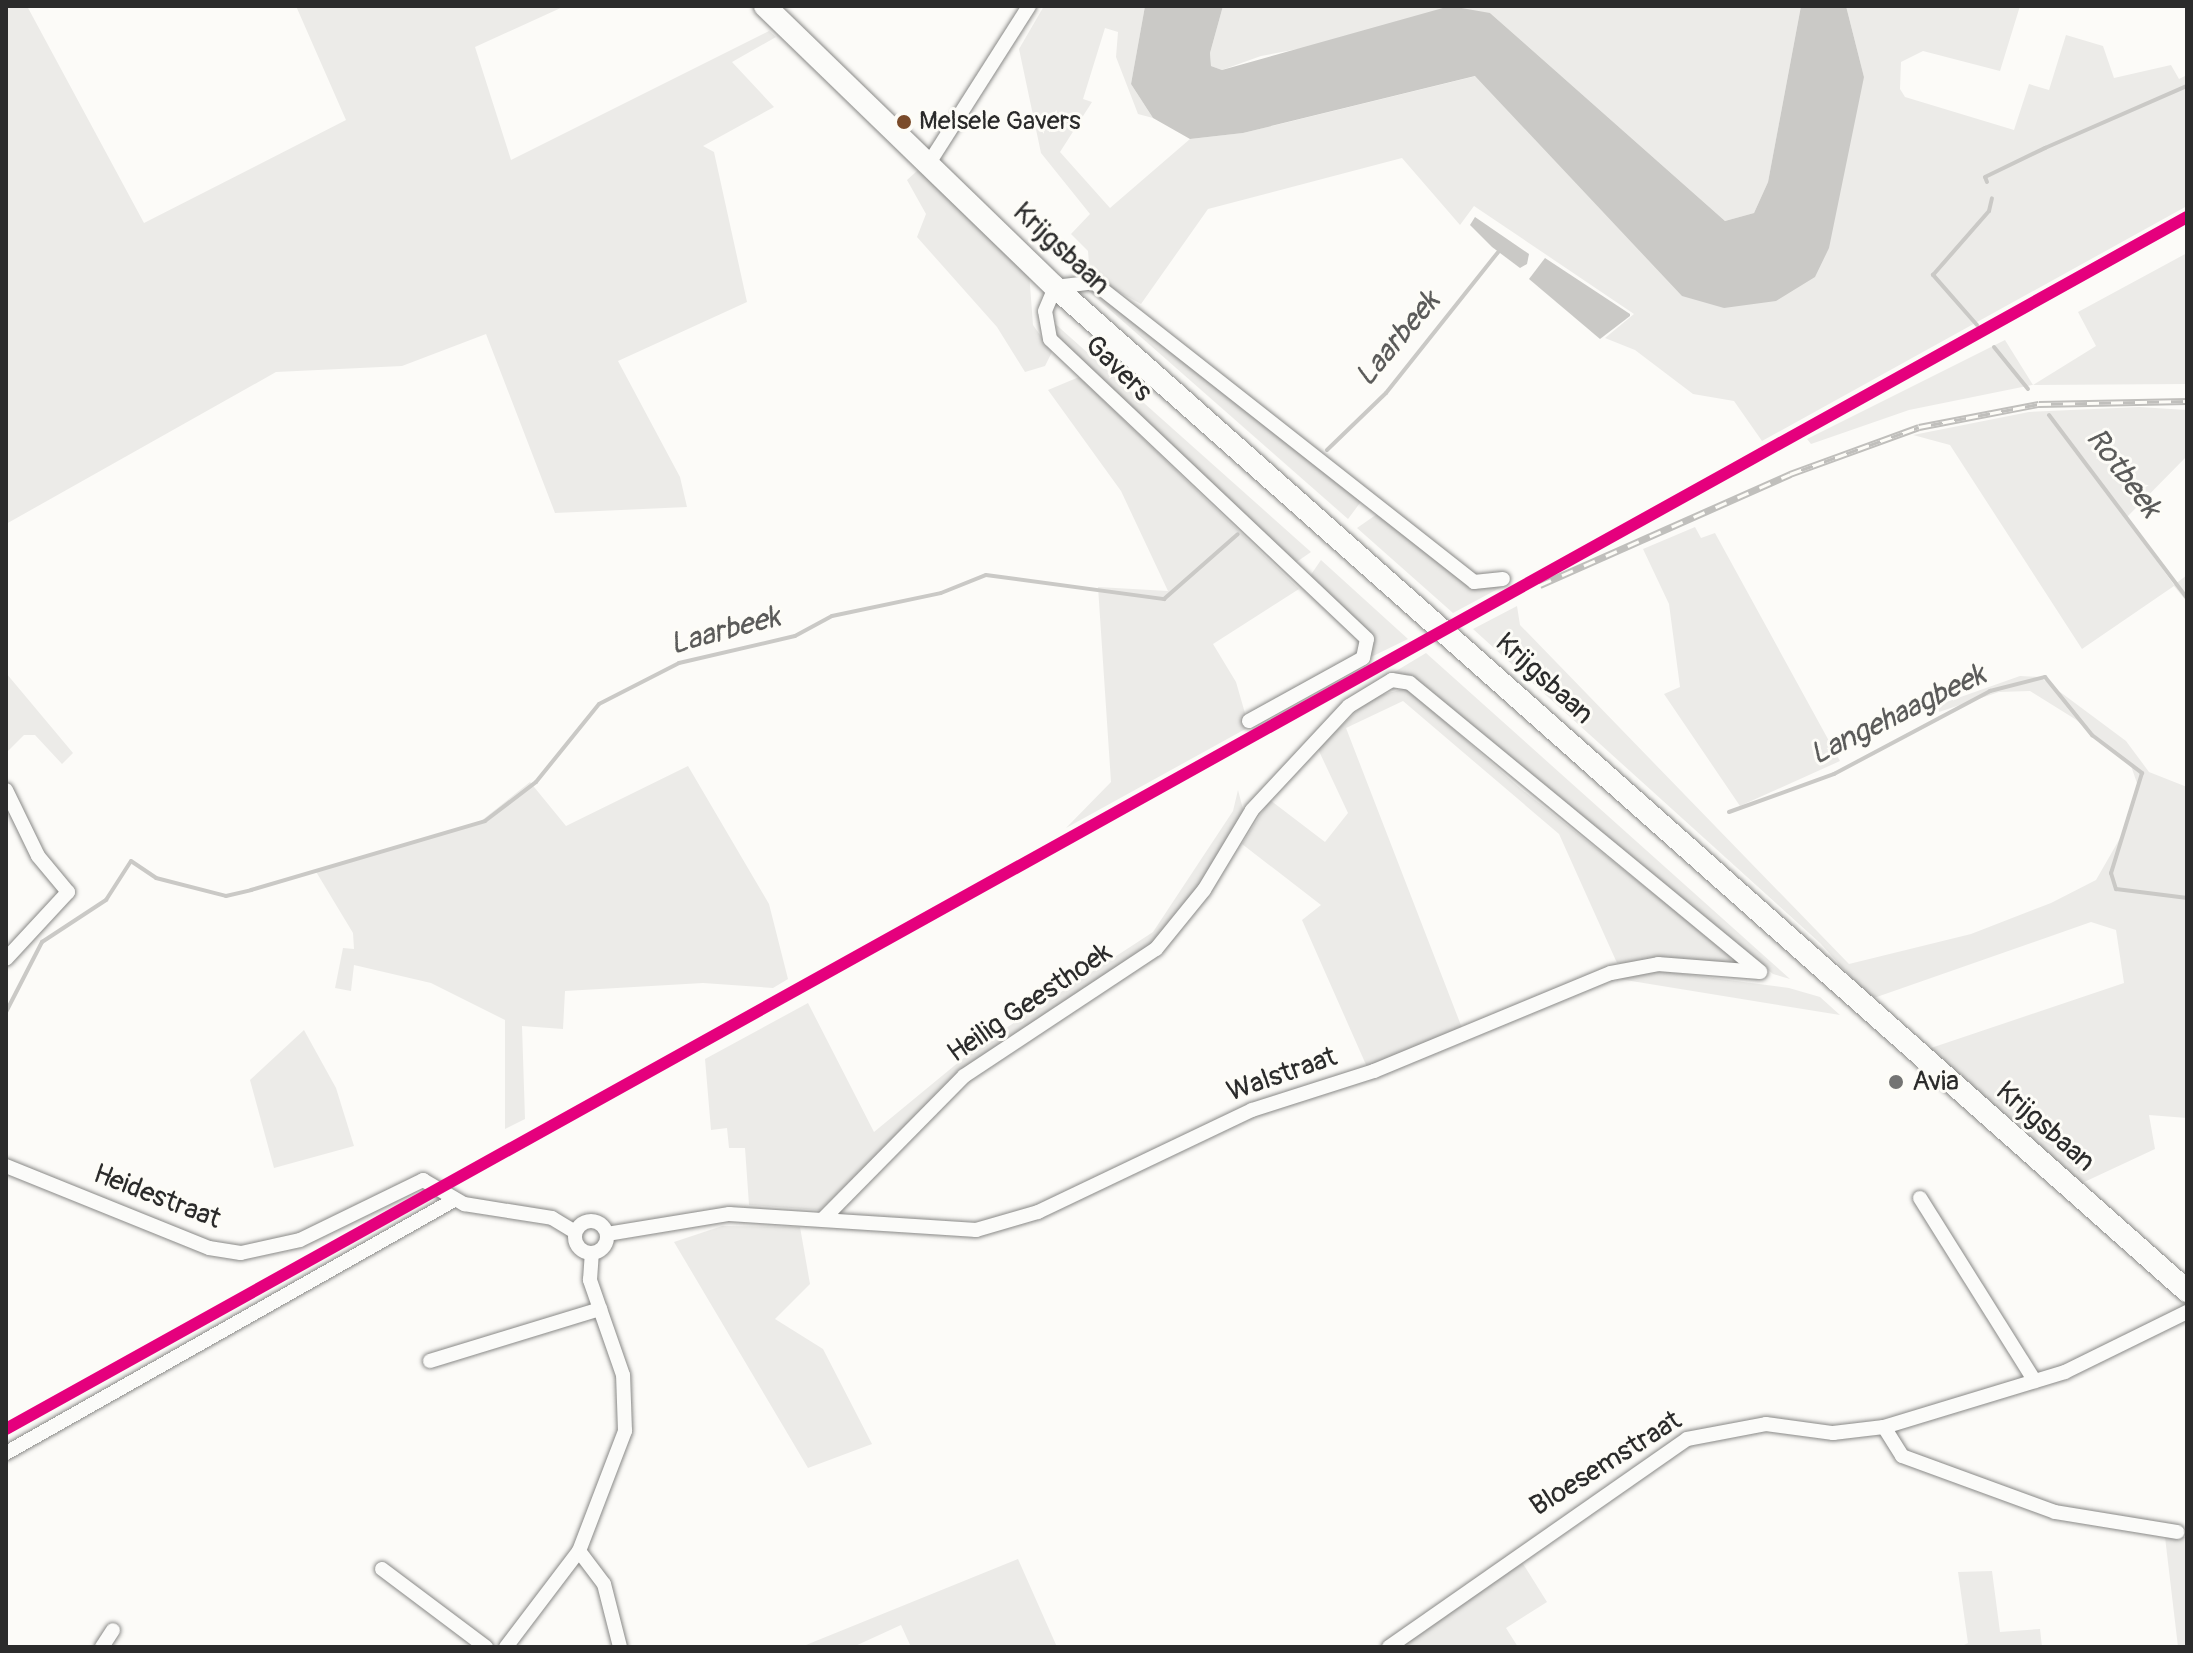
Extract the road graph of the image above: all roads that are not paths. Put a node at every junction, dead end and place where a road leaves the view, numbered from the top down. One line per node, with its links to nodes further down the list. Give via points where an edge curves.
1 (765, 6): 3 (main road, Krijgsbaan)
2 (1029, 6): 3 (street)
3 (929, 163): 4 (main road, Krijgsbaan)
4 (1055, 287): 5 (street, Gavers, via 1093,282 1474,582); 7 (street, Gavers, via 1045,311 1050,339 1367,639 1363,658); 17 (main road, Krijgsbaan)
5 (1503, 579)
6 (1410, 683): 13 (street, Heilig Geesthoek, via 1392,680 1349,706 1252,810 1204,890 1156,949 964,1076); 13 (street, Walstraat, via 1760,972 1658,964 1611,973 1374,1071 1252,1110 1008,1222 931,1232)
7 (1249, 721)
8 (6, 790): 9 (street, via 38,856 68,892)
9 (6, 959)
10 (6, 1166): 12 (street, Heidestraat, via 209,1248 241,1253 300,1240 423,1180)
11 (1920, 1198): 21 (street)
12 (454, 1200): 14 (street, via 552,1218); 23 (street)
13 (824, 1218): 15 (street, via 696,1216)
14 (575, 1232): 15 (street, via 589,1221); 16 (street, via 576,1244)
15 (607, 1234): 16 (street, via 605,1246)
16 (592, 1253): 18 (street)
17 (2187, 1291)
18 (600, 1309): 20 (street); 25 (street, via 623,1375 625,1431)
19 (2187, 1312): 21 (street, Bloesemstraat)
20 (430, 1361)
21 (2035, 1381): 22 (street, Bloesemstraat)
22 (1884, 1427): 24 (street, via 1902,1456 2055,1512); 32 (street, Bloesemstraat, via 1833,1433 1766,1424 1687,1439)
23 (6, 1453)
24 (2177, 1532)
25 (579, 1551): 30 (street); 31 (street, via 604,1584)
26 (382, 1569): 29 (street)
27 (113, 1630): 28 (street)
28 (102, 1647)
29 (486, 1647)
30 (506, 1647)
31 (620, 1647)
32 (1389, 1647)

